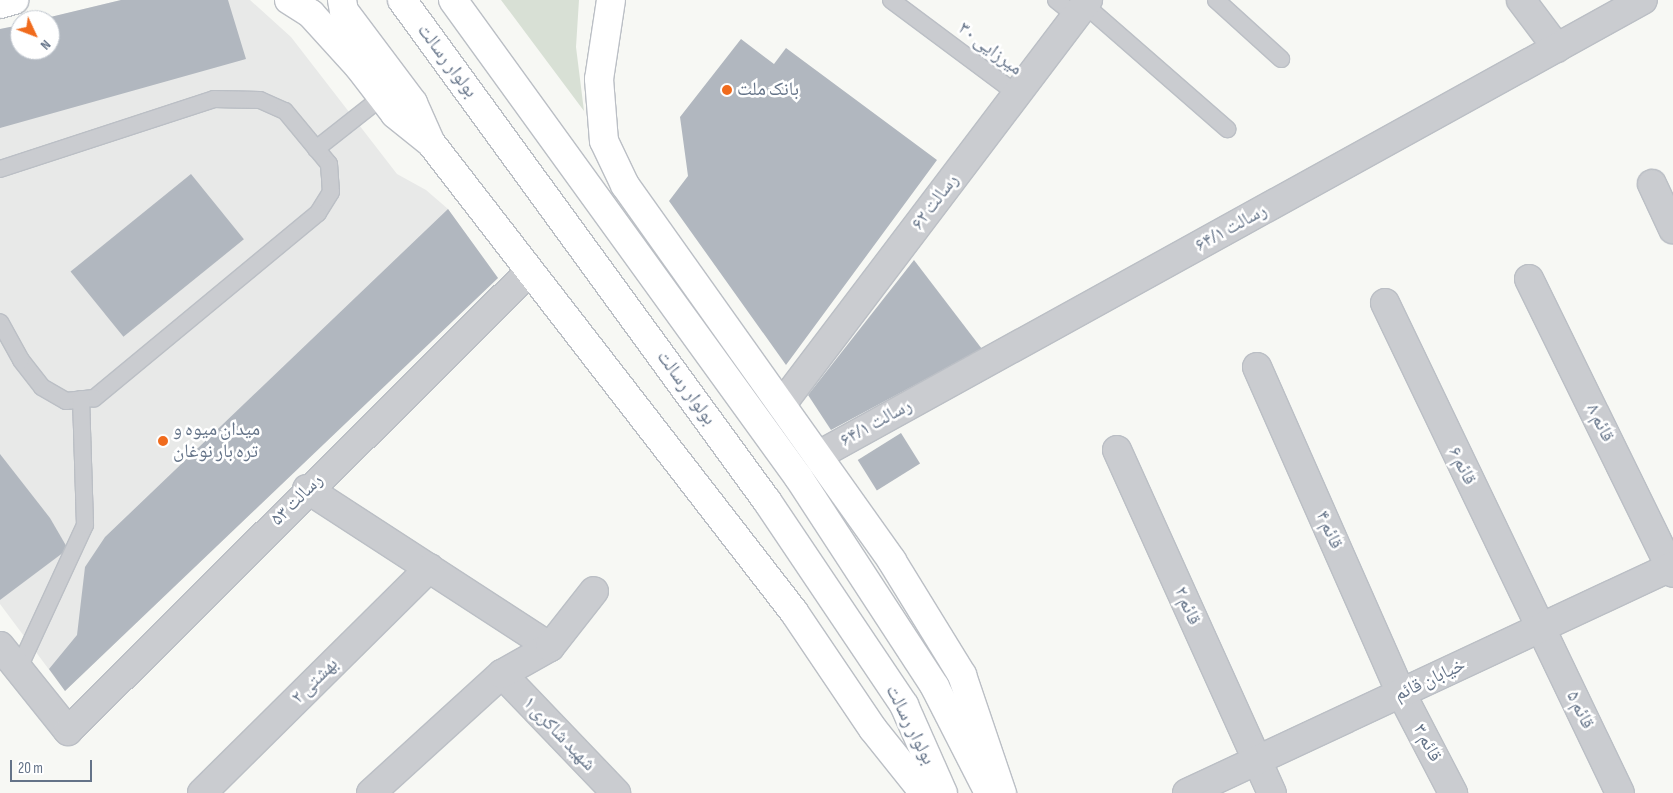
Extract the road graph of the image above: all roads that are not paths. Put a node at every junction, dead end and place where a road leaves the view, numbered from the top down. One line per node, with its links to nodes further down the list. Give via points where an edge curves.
1 (14, 0): 11 (main road)
2 (289, 0): 16 (main road, via 311,14)
3 (342, 0): 18 (main road, via 344,11 413,102)
4 (402, 0): 47 (main road, بولوار رسالت, via 767,501 904,705)
5 (453, 0): 48 (main road, بولوار رسالت, via 799,478 935,687)
6 (892, 0): 15 (lane, میرزایی ۳۰)
7 (1216, 0): 14 (lane)
8 (1521, 0): 13 (street)
9 (1643, 0): 13 (street, رسالت ۶۴/۱)
10 (609, 2): 29 (main road, via 599,79 604,141 625,185)
11 (0, 4)
12 (1076, 5): 15 (street, رسالت ۶۲); 17 (lane)
13 (1557, 48): 31 (street, رسالت ۶۴/۱)
14 (1282, 59)
15 (1017, 94): 29 (street, رسالت ۶۲)
16 (382, 97): 18 (main road, via 395,114); 19 (lane)
17 (1227, 129)
18 (431, 143): 23 (main road)
19 (316, 149): 20 (lane, via 285,111 260,100 214,99); 28 (lane, via 329,164 331,192 318,213 94,398)
20 (0, 170)
21 (1652, 184): 22 (street)
22 (1673, 229)
23 (529, 272): 32 (street, رسالت ۵۳); 46 (main road, via 660,435 777,589 873,728)
24 (1529, 279): 34 (street, قائم ۸)
25 (1385, 303): 36 (street, قائم ۶)
26 (0, 322): 28 (lane, via 21,360 42,387 66,401)
27 (1256, 368): 41 (street, قائم ۴)
28 (81, 399): 39 (lane, via 85,525)
29 (782, 404): 31 (main road)
30 (1117, 450): 42 (street, قائم ۲)
31 (819, 456): 49 (main road, via 892,561 962,675)
32 (307, 489): 33 (street); 39 (street, رسالت ۵۳, via 68,731)
33 (428, 568): 38 (street); 43 (street, بهشتی ۲)
34 (1672, 569): 36 (street, خیابان قائم)
35 (594, 591): 38 (street)
36 (1540, 628): 41 (street, خیابان قائم); 53 (street, قائم ۵)
37 (0, 646): 39 (street)
38 (550, 647): 40 (street)
39 (18, 670)
40 (502, 674): 44 (street); 45 (street, شهید شاکری ۱)
41 (1401, 693): 42 (street, خیابان قائم); 52 (street, قائم ۳)
42 (1257, 762): 50 (street, خیابان قائم); 51 (street, قائم ۲)
43 (202, 793)
44 (370, 793)
45 (616, 793)
46 (924, 793)
47 (943, 793)
48 (989, 793)
49 (1002, 793)
50 (1187, 793)
51 (1272, 793)
52 (1453, 793)
53 (1620, 793)

